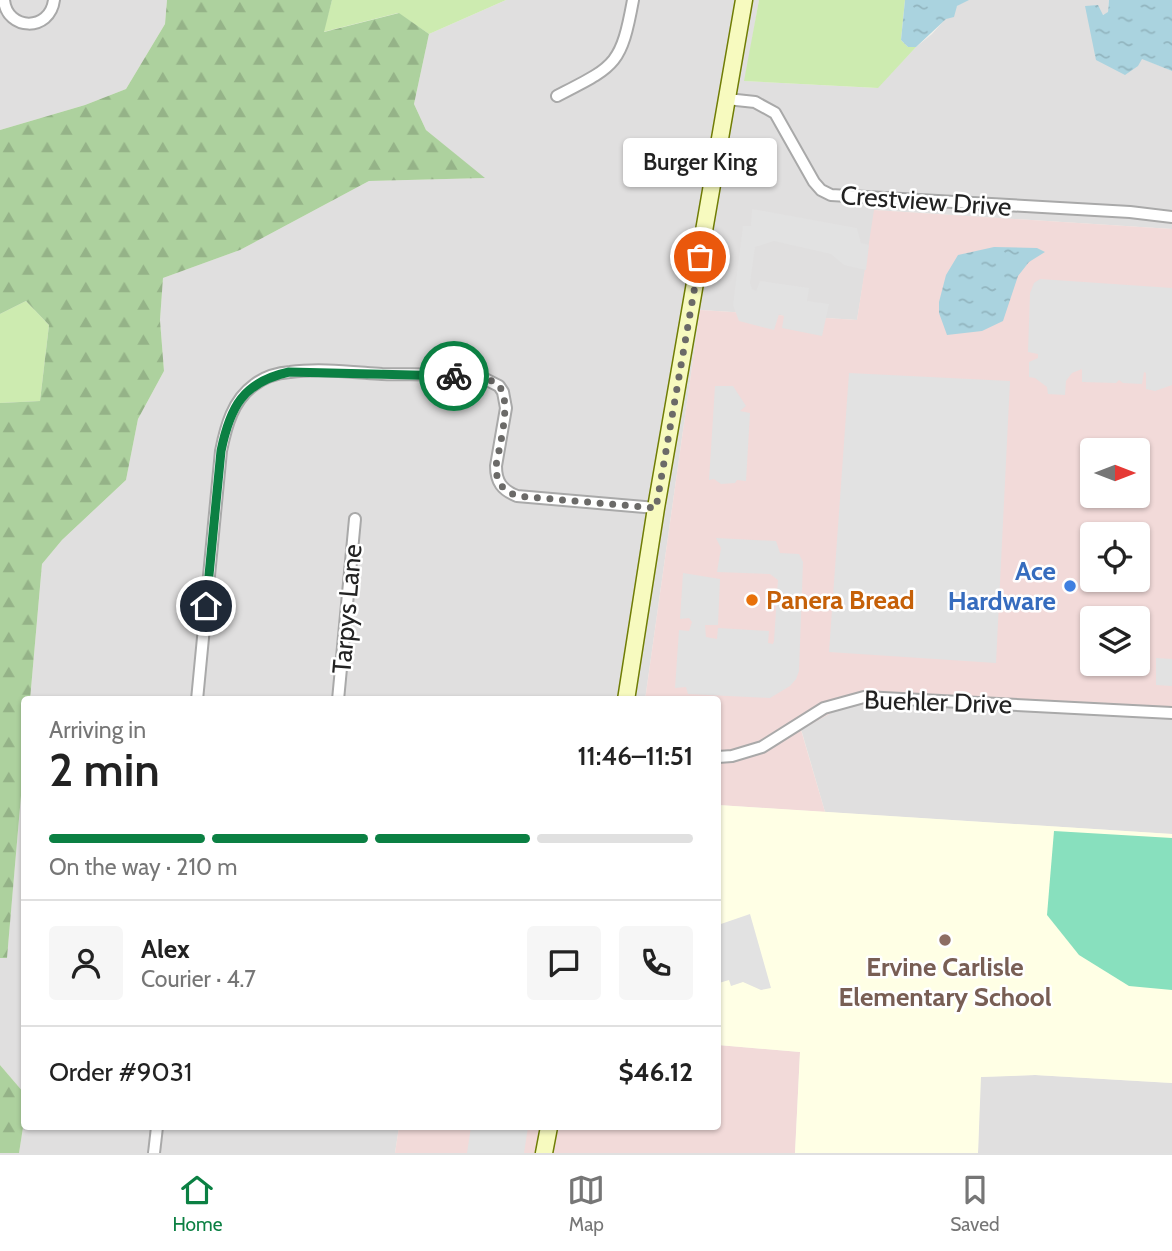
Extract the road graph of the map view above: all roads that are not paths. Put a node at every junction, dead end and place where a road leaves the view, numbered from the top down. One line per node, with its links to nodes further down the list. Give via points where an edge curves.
1 (4, 0): 2 (street, via 7,13 23,24 43,21)
2 (54, 0)
3 (633, 0): 5 (street, via 616,57 600,74)
4 (744, 0): 6 (main road)
5 (556, 96)
6 (727, 99): 7 (street, Crestview Drive, via 755,102 775,114 814,182 831,195); 8 (main road)
7 (1172, 217)
8 (656, 508): 10 (street, via 517,496 503,489 496,466 505,402 499,386 485,379 321,371 272,375 246,392 226,427); 12 (main road)
9 (355, 519): 11 (street, Tarpys Lane)
10 (197, 696)
11 (338, 696)
12 (626, 696)
13 (1172, 713): 14 (street, Buehler Drive, via 864,697 824,708 762,747)
14 (721, 757)
15 (157, 1130): 17 (street)
16 (548, 1130): 18 (main road)
17 (154, 1153)
18 (544, 1153)

